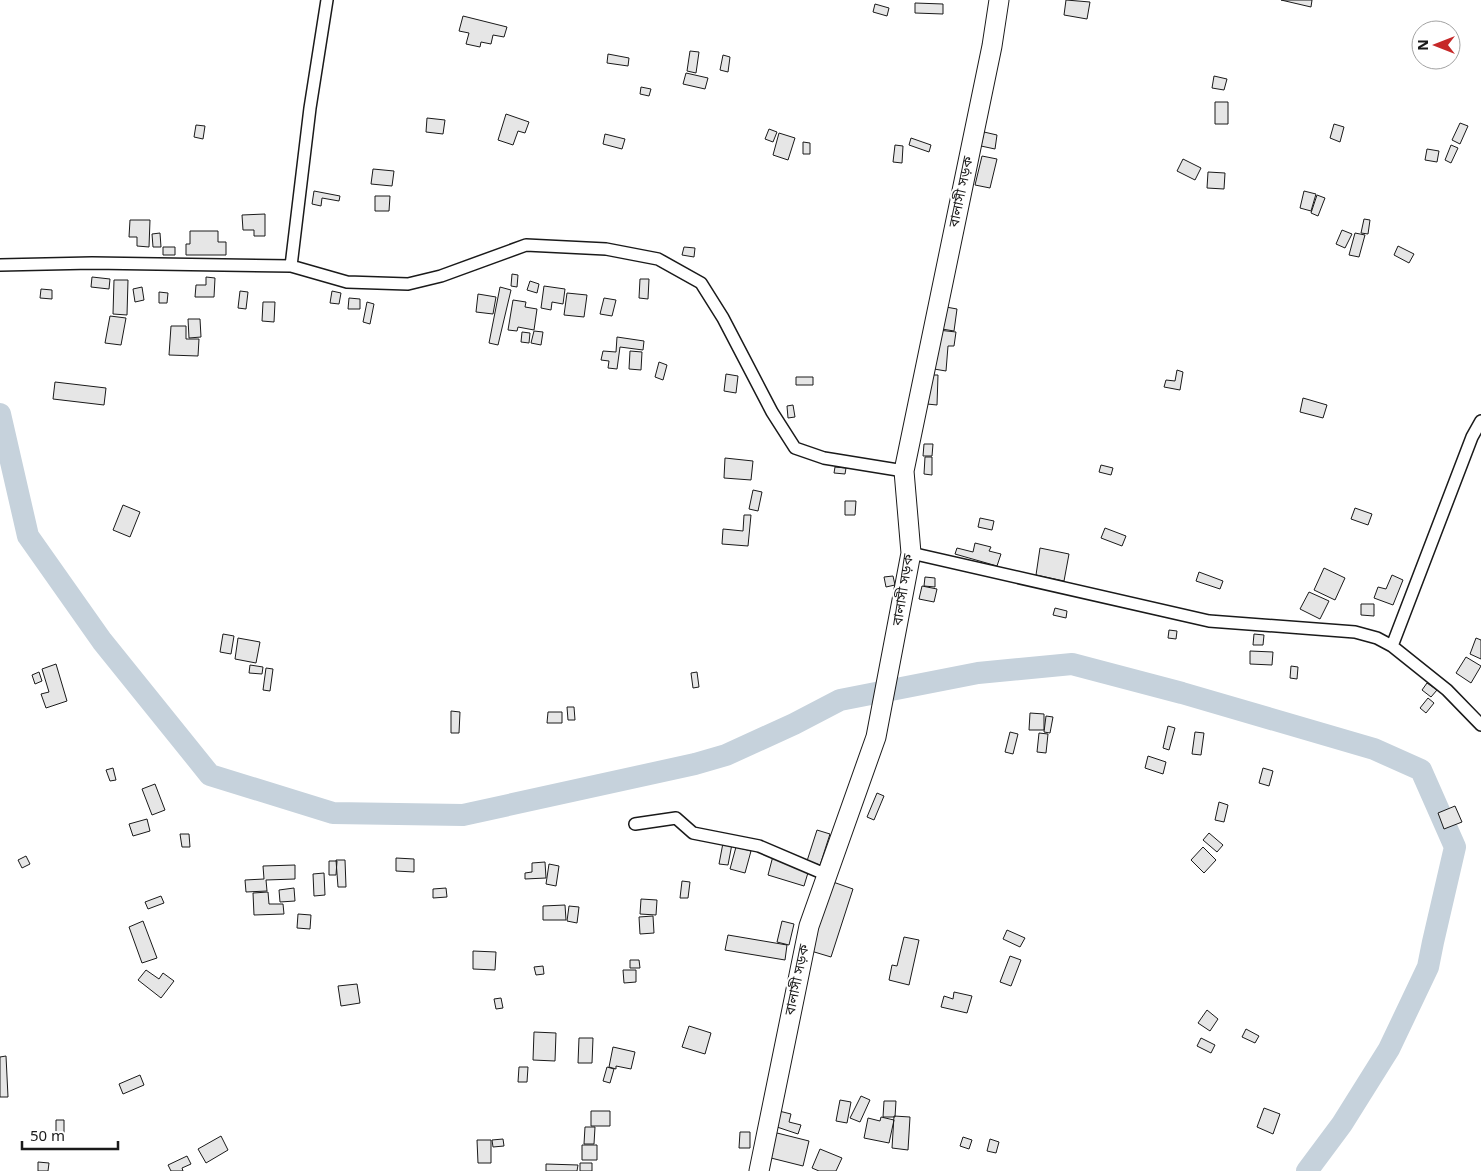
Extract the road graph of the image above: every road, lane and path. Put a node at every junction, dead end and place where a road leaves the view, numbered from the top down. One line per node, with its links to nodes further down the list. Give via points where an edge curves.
1 (327, 0): 4 (street)
2 (998, 0): 6 (main road, বালাসী সড়ক, via 992,46)
3 (0, 265): 4 (street)
4 (291, 266): 6 (street, via 347,282 408,284 441,276 526,245 606,249 658,259 701,283 795,448 824,458)
5 (1481, 420): 8 (street)
6 (904, 471): 7 (main road, বালাসী সড়ক)
7 (911, 553): 8 (street, via 1209,621 1355,632); 11 (main road, বালাসী সড়ক, via 876,737)
8 (1392, 646): 9 (street, via 1447,690)
9 (1481, 725)
10 (634, 824): 11 (street, via 676,818 693,833 759,846)
11 (827, 875): 12 (main road, বালাসী সড়ক, via 809,926)
12 (759, 1171)

